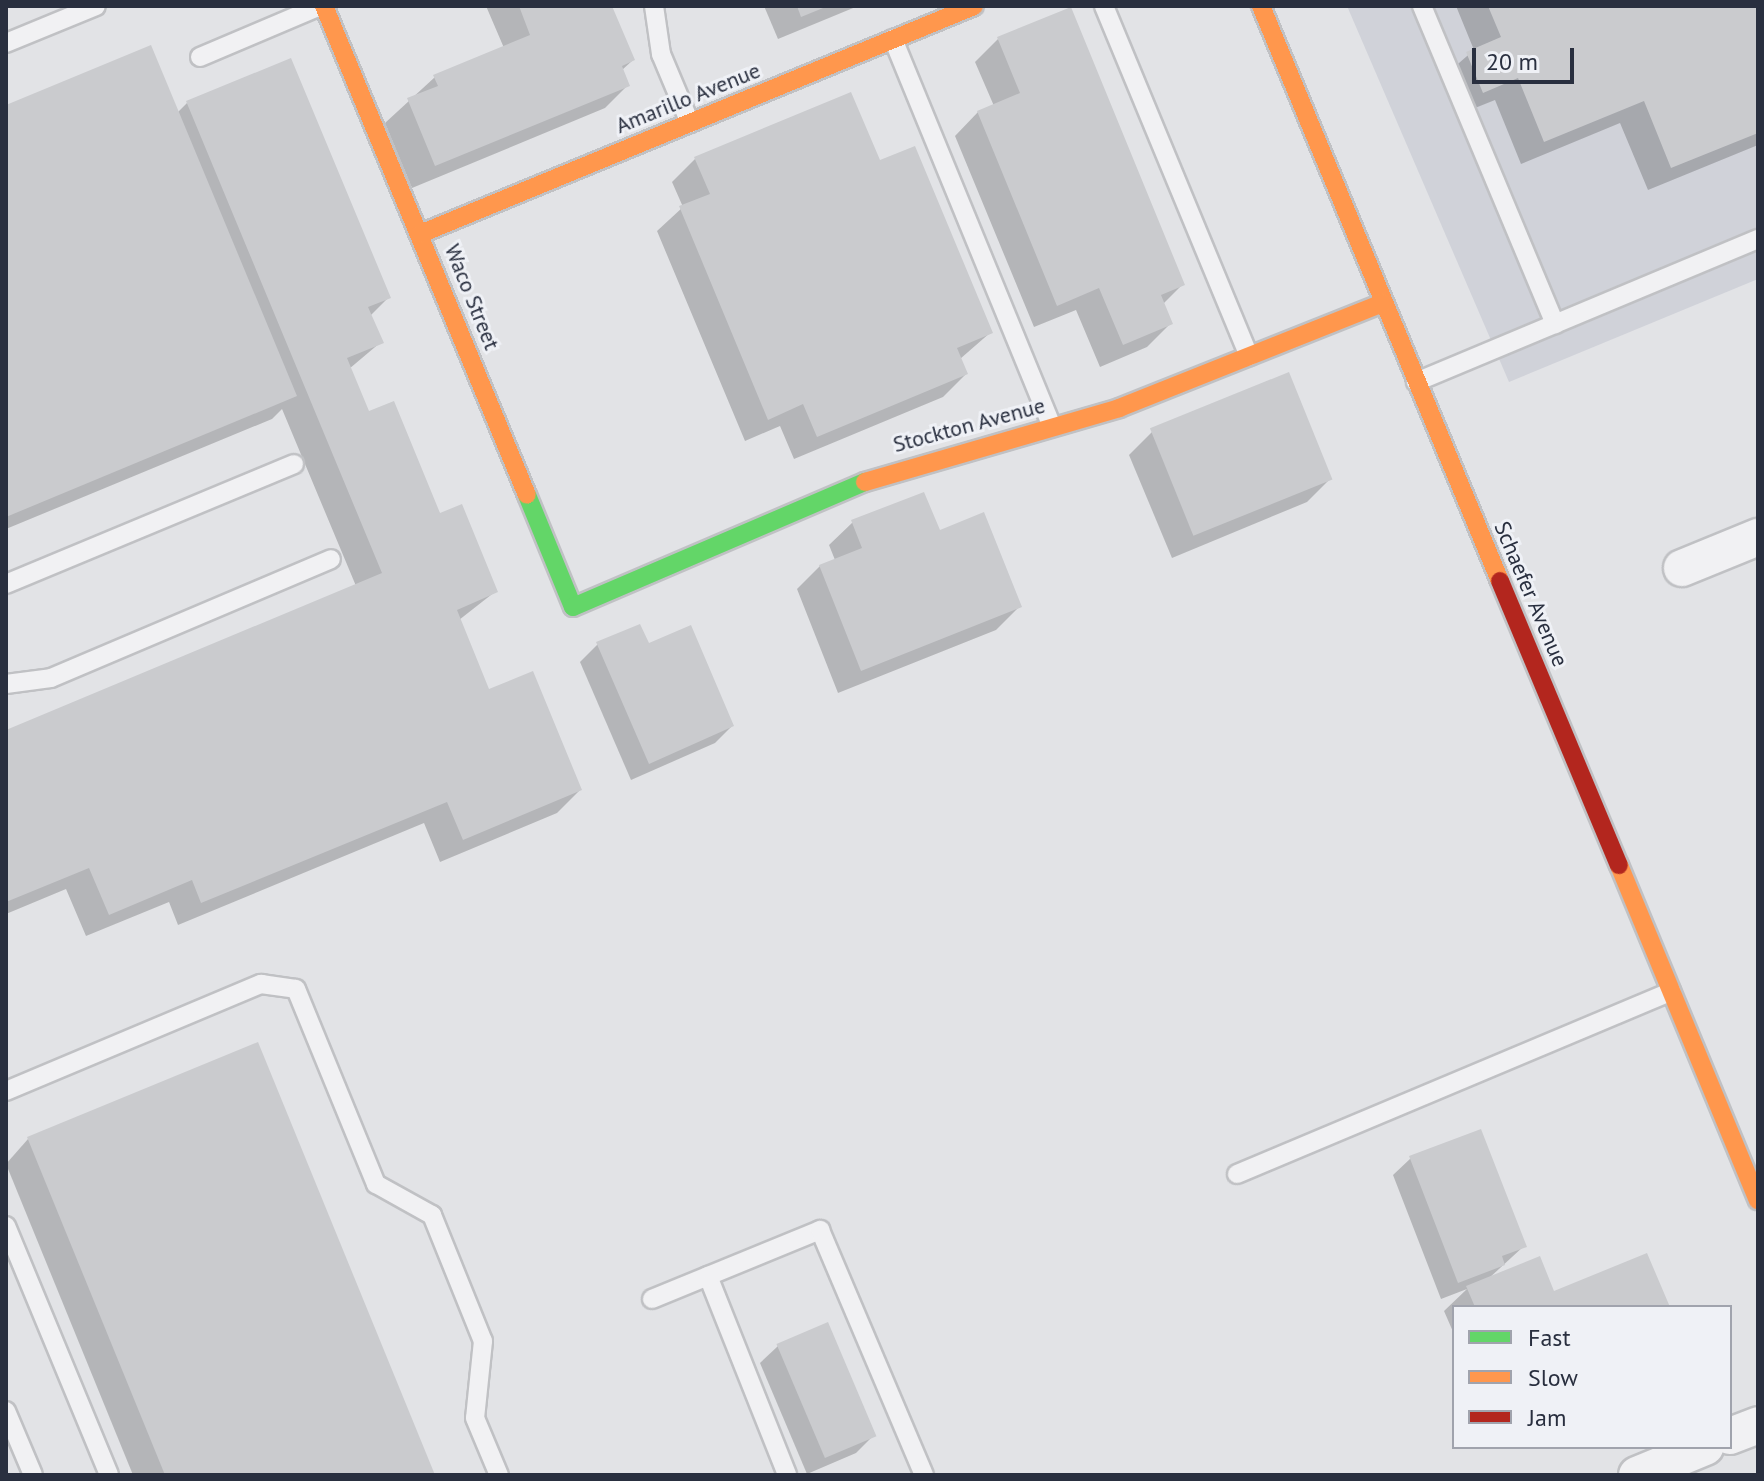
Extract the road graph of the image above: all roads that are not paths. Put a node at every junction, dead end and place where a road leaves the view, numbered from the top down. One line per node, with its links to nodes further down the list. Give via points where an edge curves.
1 (96, 6): 9 (lane)
2 (322, 6): 10 (lane); 12 (street, Waco Street)
3 (654, 6): 11 (lane, via 661,54)
4 (974, 6): 8 (street, Amarillo Avenue)
5 (1104, 6): 16 (lane)
6 (1261, 6): 14 (street, Schaefer Avenue)
7 (1422, 6): 15 (lane)
8 (893, 39): 11 (street, Amarillo Avenue); 18 (lane)
9 (6, 43)
10 (200, 57)
11 (690, 123): 12 (street, Amarillo Avenue)
12 (420, 234): 24 (street, Waco Street)
13 (1758, 239): 15 (lane)
14 (1383, 303): 16 (street, Stockton Avenue); 17 (street, Schaefer Avenue)
15 (1555, 324): 17 (lane)
16 (1249, 356): 18 (street, Stockton Avenue, via 1119,408)
17 (1416, 382): 26 (street, Schaefer Avenue)
18 (1052, 427): 24 (street, Stockton Avenue, via 887,472)
19 (294, 464): 23 (lane)
20 (1758, 537): 22 (street)
21 (331, 559): 25 (lane, via 51,678)
22 (1682, 568)
23 (6, 584)
24 (573, 607)
25 (6, 684)
26 (1671, 992): 28 (lane); 29 (street, Schaefer Avenue)
27 (6, 1091): 40 (lane, via 261,984 296,989 376,1184 432,1215 483,1341 475,1418)
28 (1237, 1174)
29 (1758, 1200)
30 (6, 1226): 39 (lane)
31 (708, 1276): 32 (lane); 41 (lane); 42 (lane, via 820,1230)
32 (652, 1299)
33 (6, 1411): 38 (lane)
34 (1758, 1425): 35 (street)
35 (1732, 1435)
36 (1700, 1449): 37 (street)
37 (1641, 1474)
38 (33, 1475)
39 (109, 1475)
40 (499, 1475)
41 (787, 1475)
42 (924, 1475)

